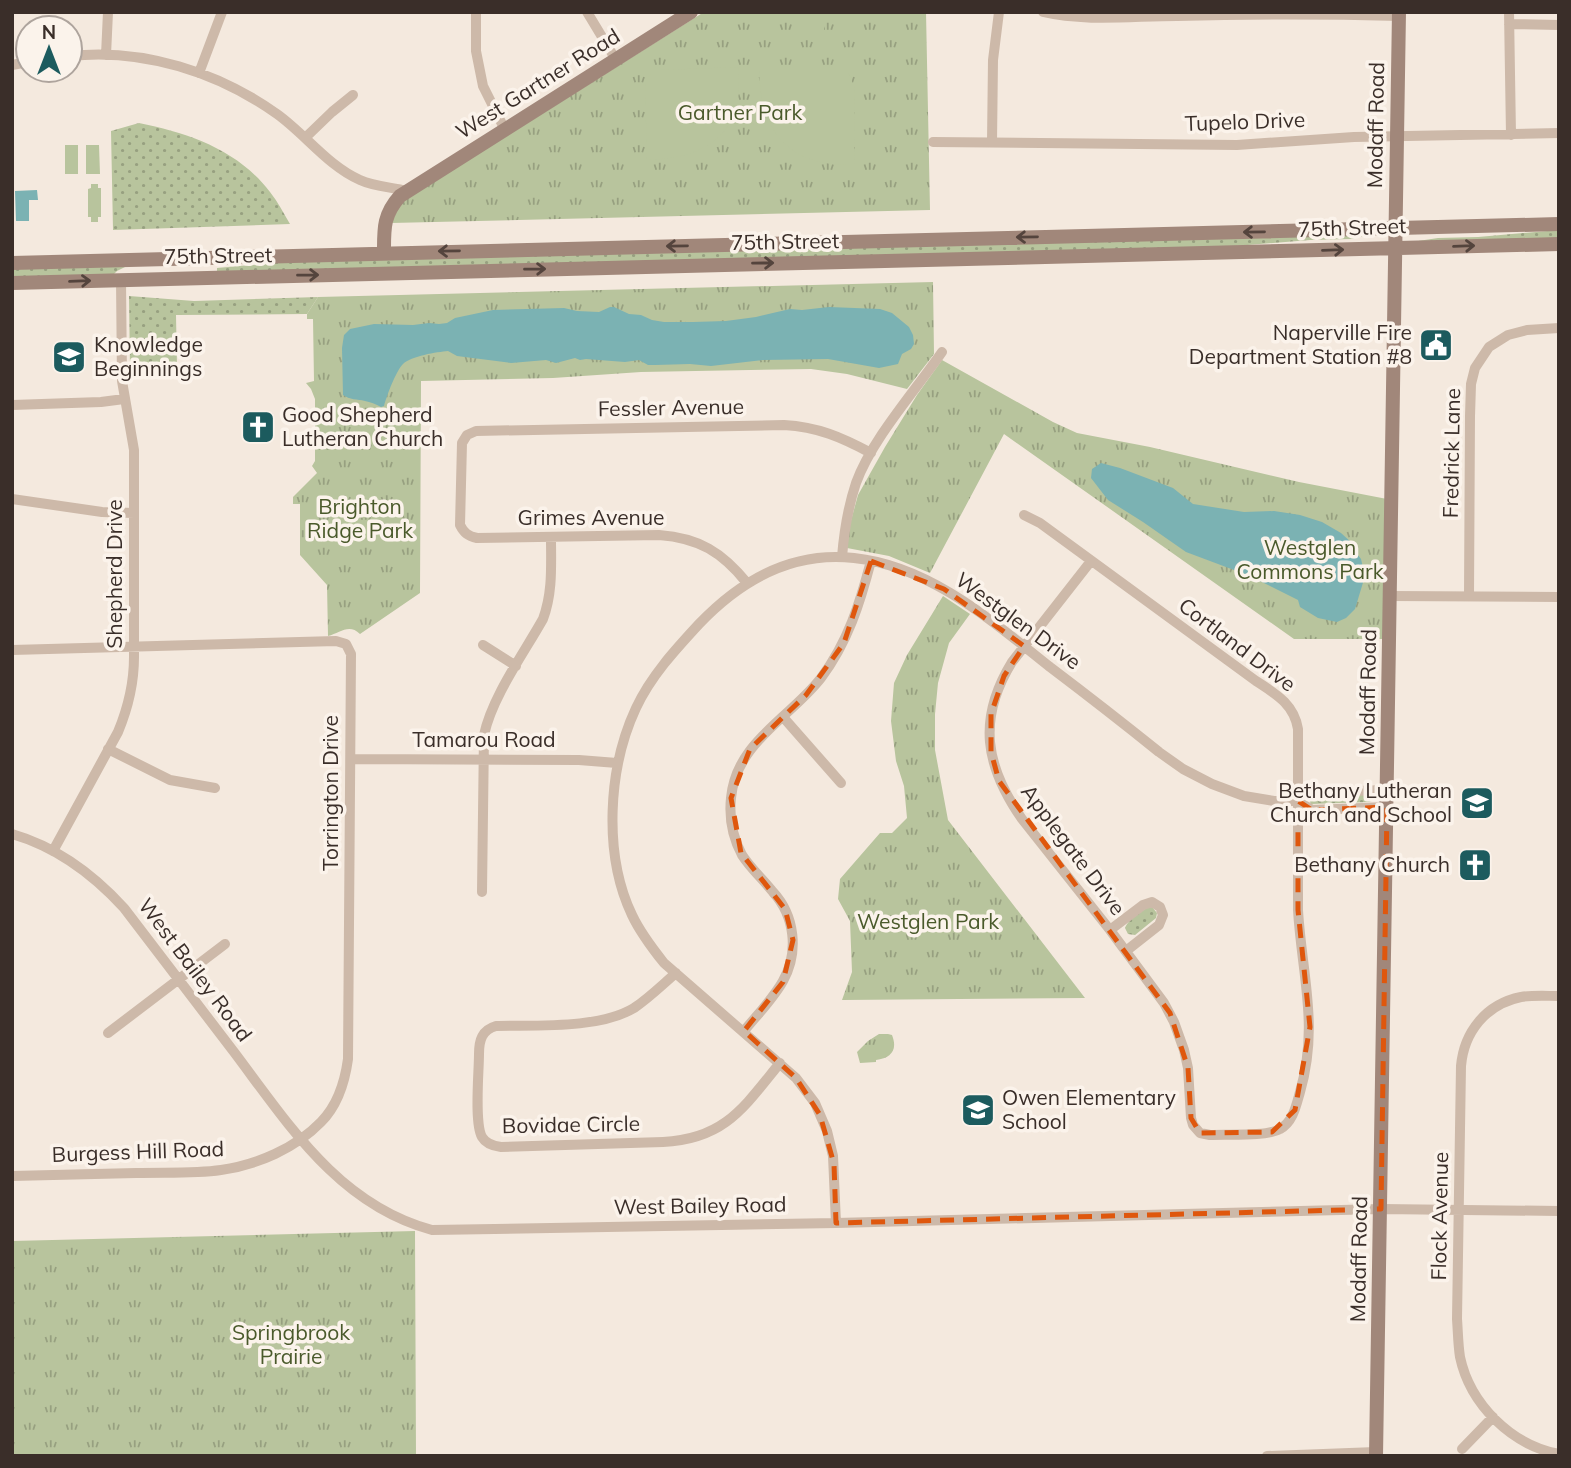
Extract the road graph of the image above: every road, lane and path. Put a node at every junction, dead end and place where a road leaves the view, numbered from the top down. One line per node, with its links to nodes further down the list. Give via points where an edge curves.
1 (108, 12): 12 (street)
2 (222, 12): 15 (street)
3 (476, 12): 17 (street, via 476,51 483,86)
4 (587, 12): 14 (street)
5 (691, 12): 14 (main road, West Gartner Road)
6 (999, 12): 23 (street)
7 (1043, 12): 9 (street, via 1081,17)
8 (1509, 12): 10 (street)
9 (1399, 14): 20 (main road, Modaff Road)
10 (1509, 24): 11 (street); 19 (street)
11 (1559, 25)
12 (106, 55): 13 (street); 15 (street)
13 (84, 56)
14 (616, 60): 17 (main road, West Gartner Road)
15 (199, 73): 21 (street, via 275,113)
16 (353, 95): 21 (street)
17 (505, 130): 24 (main road, West Gartner Road)
18 (1559, 133): 19 (street, Tupelo Drive)
19 (1511, 135): 20 (street, Tupelo Drive)
20 (1397, 137): 23 (street, Tupelo Drive, via 1237,145); 26 (main road, Modaff Road)
21 (305, 138): 24 (street, via 355,177)
22 (933, 142): 23 (street, Tupelo Drive)
23 (992, 142)
24 (407, 191): 29 (main road, West Gartner Road, via 387,214)
25 (1559, 224): 26 (main road, 75th Street)
26 (1396, 229): 28 (main road, Modaff Road); 29 (main road, 75th Street, one-way to 29)
27 (1559, 244): 28 (main road, 75th Street, one-way to 27)
28 (1396, 248): 32 (main road, 75th Street, one-way to 28); 48 (main road, Modaff Road)
29 (384, 253): 30 (main road, 75th Street)
30 (146, 259): 31 (main road, 75th Street); 32 (main road)
31 (12, 263)
32 (121, 280): 33 (main road, 75th Street, one-way to 32); 36 (street, Shepherd Drive)
33 (12, 283)
34 (1559, 328): 49 (street, Fredrick Lane, via 1508,335 1489,347 1475,368)
35 (942, 352): 38 (street)
36 (124, 399): 37 (street); 40 (street, Shepherd Drive, via 134,450)
37 (12, 405)
38 (871, 453): 42 (street, Fessler Avenue, via 825,431 784,425 476,431 467,435 461,448); 44 (street, via 850,503)
39 (12, 499): 40 (street)
40 (134, 513): 53 (street, Shepherd Drive)
41 (1024, 514): 46 (street, Cortland Drive)
42 (463, 531): 43 (street, Grimes Avenue, via 477,538)
43 (551, 537): 47 (street, Grimes Avenue, via 684,538 727,560); 55 (street, via 547,608)
44 (842, 557): 45 (street, Westglen Drive); 47 (street, Westglen Drive, via 789,565)
45 (871, 561): 52 (street, Westglen Drive, via 902,569 944,589); 56 (street, via 844,643 820,679)
46 (1091, 561): 52 (street, Applegate Drive); 64 (street, Cortland Drive, via 1290,707 1298,729)
47 (747, 583): 60 (street, Westglen Drive, via 723,600 662,666 636,707)
48 (1391, 596): 49 (street); 63 (main road, Modaff Road)
49 (1469, 596): 50 (street)
50 (1559, 597)
51 (483, 645): 55 (street)
52 (1024, 646): 64 (street, Westglen Drive, via 1183,769 1244,796); 69 (street, Applegate Drive, via 993,704 990,741 996,772 1022,819)
53 (134, 647): 54 (street); 57 (street, Shepherd Drive, via 130,695); 58 (street, Torrington Drive, via 343,642 351,654)
54 (12, 650)
55 (516, 666): 59 (street, via 487,722)
56 (783, 717): 61 (street); 75 (street, via 743,759 731,798 741,853 785,909 793,940 783,982)
57 (108, 750): 62 (street, via 170,780); 67 (street, Shepherd Drive)
58 (351, 759): 59 (street, Tamarou Road); 79 (street, Torrington Drive, via 348,1059 336,1100 321,1122)
59 (483, 760): 60 (street, Tamarou Road); 68 (street)
60 (617, 763): 72 (street, Westglen Drive, via 613,830 620,882 641,931)
61 (841, 783)
62 (215, 788)
63 (1388, 790): 64 (street, Westglen Drive, via 1313,792); 65 (main road, Modaff Road)
64 (1298, 801): 65 (street, Westglen Drive, via 1312,810); 78 (street, Cortland Drive, via 1298,910 1310,1027 1295,1110 1286,1124 1268,1133 1210,1135)
65 (1387, 807): 81 (main road, Modaff Road)
66 (12, 834): 67 (street, West Bailey Road)
67 (54, 851): 73 (street, West Bailey Road, via 110,892)
68 (482, 892)
69 (1110, 930): 71 (street, Applegate Drive); 71 (street, via 1143,905 1152,902 1160,907 1159,925)
70 (225, 944): 73 (street)
71 (1126, 951): 78 (street, Applegate Drive, via 1174,1022 1188,1068)
72 (676, 973): 75 (street, Westglen Drive); 77 (street, Bovidae Circle, via 634,1008 610,1018 589,1023 496,1026 486,1031 479,1042 479,1127 484,1140 501,1147 685,1140 728,1122)
73 (179, 980): 76 (street); 79 (street, West Bailey Road)
74 (1559, 996): 82 (street, Flock Avenue, via 1507,1001 1490,1010 1469,1034 1461,1066)
75 (744, 1031): 77 (street, Westglen Drive)
76 (108, 1033)
77 (780, 1063): 84 (street, Westglen Drive, via 803,1086 827,1131 834,1164)
78 (1196, 1130)
79 (300, 1139): 80 (street, Burgess Hill Road, via 235,1168); 84 (street, West Bailey Road, via 332,1174 365,1199 398,1219 432,1230)
80 (12, 1176)
81 (1381, 1209): 82 (street, West Bailey Road); 84 (street, West Bailey Road); 87 (main road, Modaff Road)
82 (1459, 1210): 83 (street, West Bailey Road); 85 (street, Flock Avenue, via 1460,1359 1477,1397)
83 (1559, 1211)
84 (836, 1223)
85 (1493, 1417): 86 (street); 88 (street, Flock Avenue, via 1520,1439)
86 (1462, 1449)
87 (1376, 1454): 89 (street)
88 (1559, 1454)
89 (1267, 1456)

